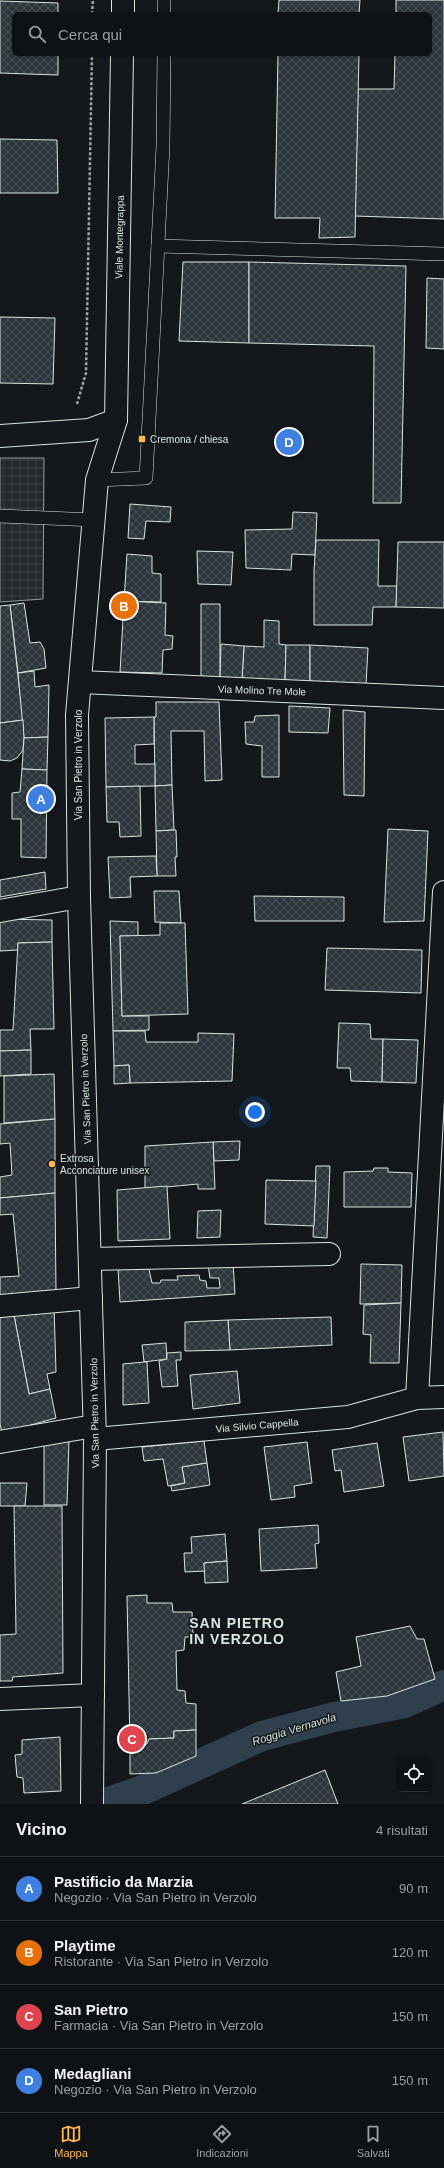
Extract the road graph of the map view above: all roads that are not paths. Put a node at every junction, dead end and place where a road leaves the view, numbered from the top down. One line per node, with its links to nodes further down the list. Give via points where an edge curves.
1 (123, 0): 3 (street)
2 (164, 0): 4 (lane)
3 (123, 12)
4 (164, 12)
5 (122, 56): 9 (street, Viale Montegrappa)
6 (164, 56): 7 (lane)
7 (158, 246): 8 (lane); 11 (lane, via 146,478)
8 (444, 254)
9 (116, 420): 10 (street, via 89,430); 11 (street, Via San Pietro in Verzolo)
10 (0, 436)
11 (97, 480): 13 (street, Via San Pietro in Verzolo)
12 (0, 516): 13 (lane)
13 (94, 520): 14 (street, Via San Pietro in Verzolo)
14 (80, 682): 15 (street, Via Molino Tre Mole); 17 (street, Via San Pietro in Verzolo, via 77,715)
15 (444, 698)
16 (444, 892): 19 (street)
17 (79, 896): 18 (street); 21 (street, Via San Pietro in Verzolo)
18 (0, 911)
19 (437, 1147): 25 (street)
20 (328, 1254): 21 (street)
21 (90, 1259): 22 (street, Via San Pietro in Verzolo)
22 (91, 1298): 23 (street); 26 (street, Via San Pietro in Verzolo)
23 (0, 1306)
24 (444, 1397): 25 (street, Via Silvio Cappella)
25 (417, 1398): 26 (street, Via Silvio Cappella, via 348,1417)
26 (95, 1432): 27 (street, Via Silvio Cappella); 28 (street, Via San Pietro in Verzolo)
27 (0, 1442)
28 (93, 1695): 29 (street); 30 (street, Via San Pietro in Verzolo)
29 (0, 1699)
30 (92, 1795)

